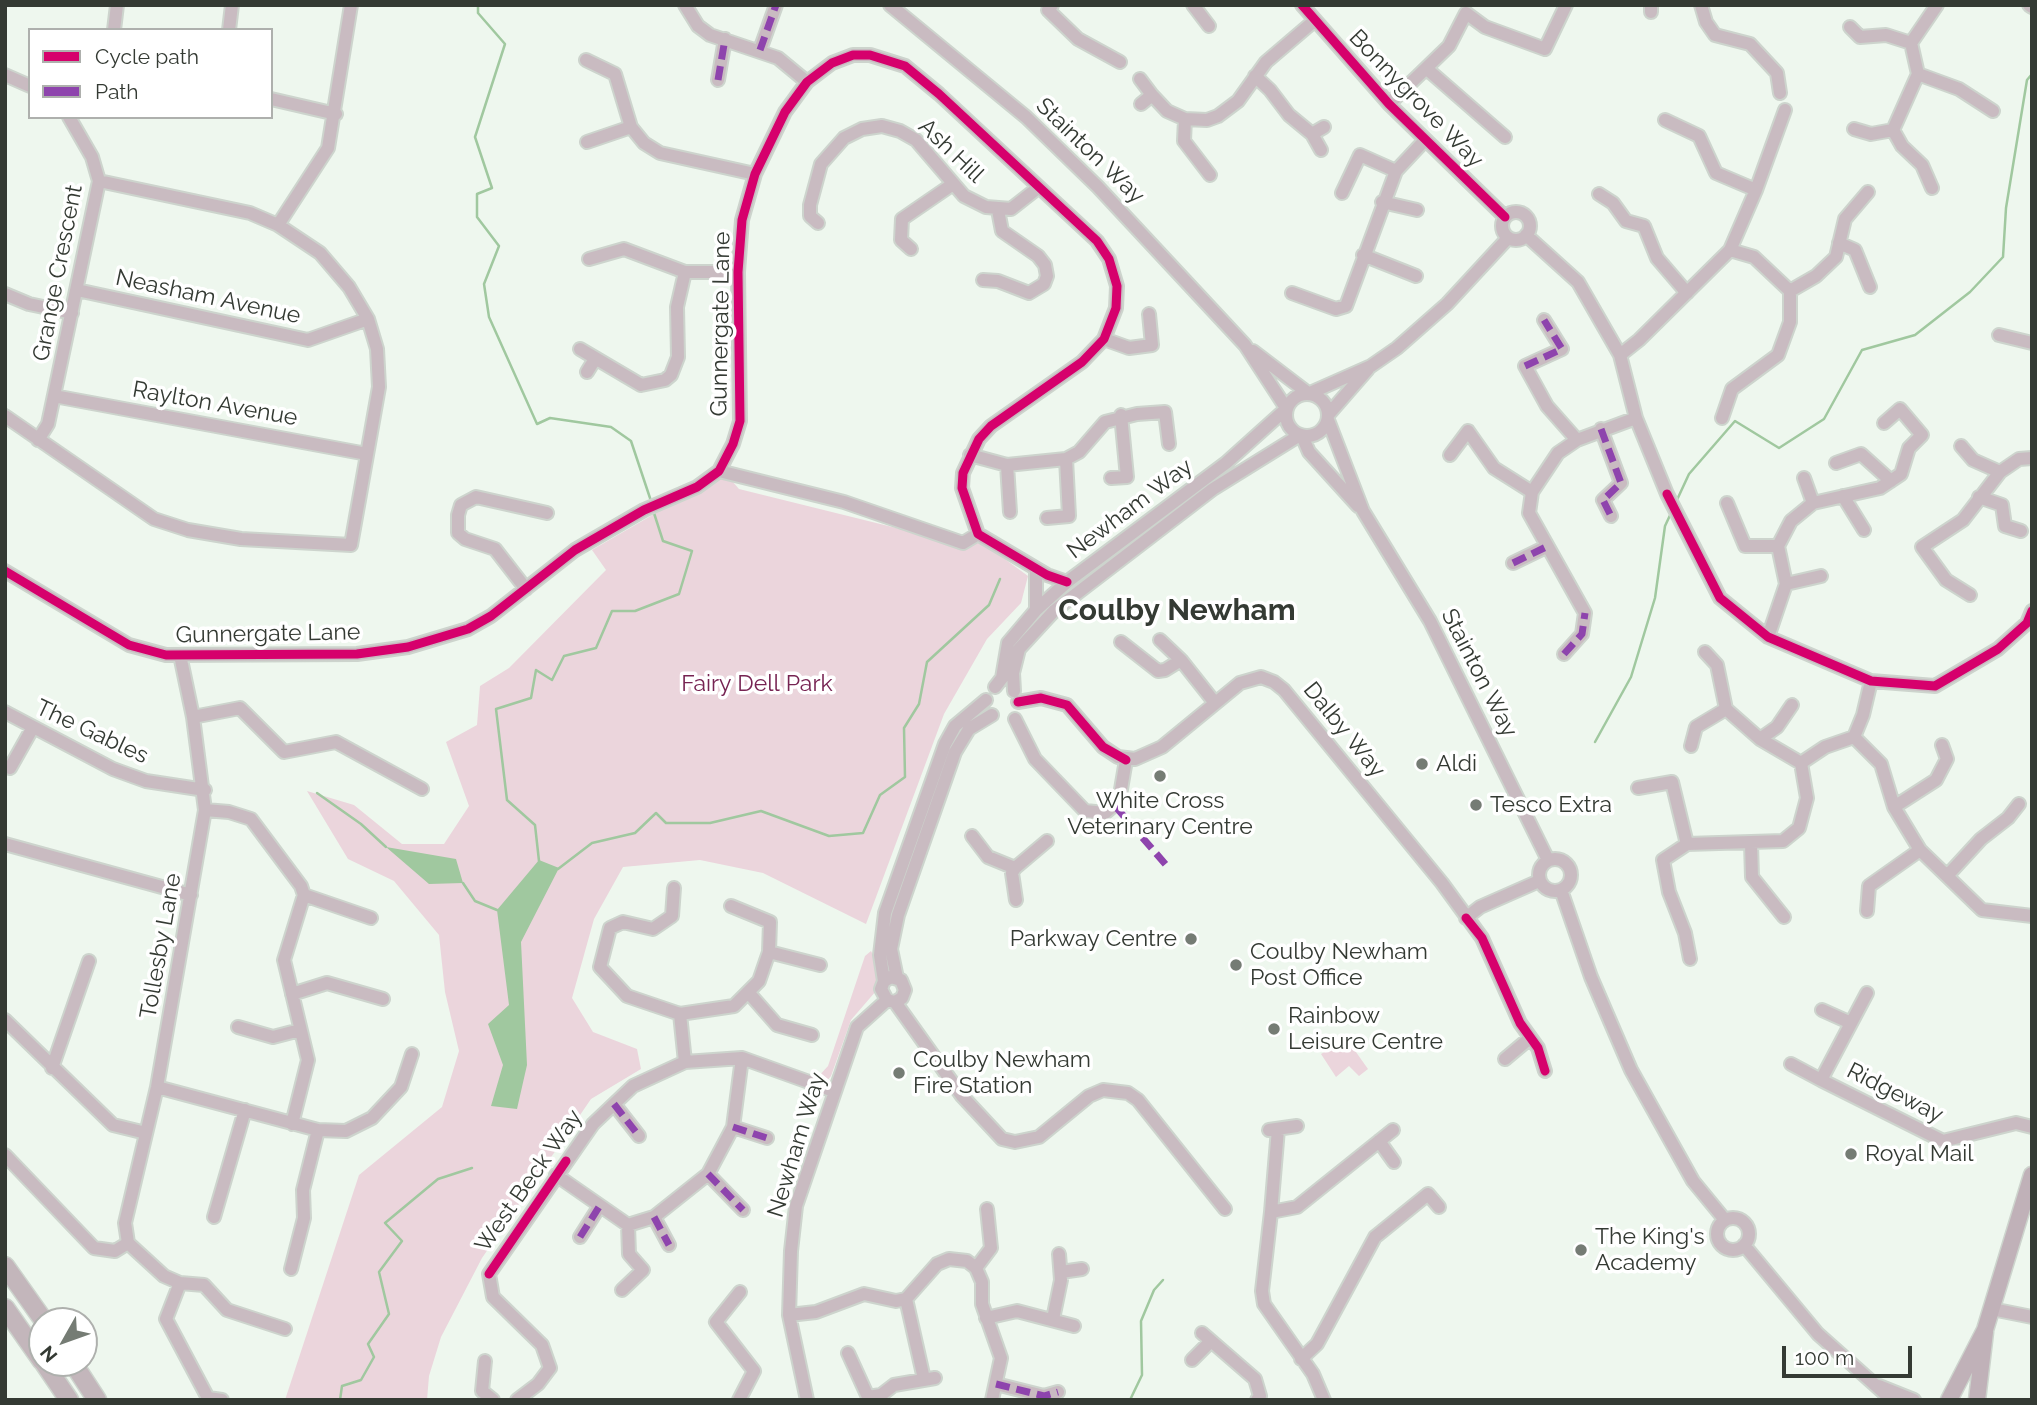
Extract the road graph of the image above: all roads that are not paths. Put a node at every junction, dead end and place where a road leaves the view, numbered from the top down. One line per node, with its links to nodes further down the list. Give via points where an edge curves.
1 (117, 5): 17 (street)
2 (232, 5): 18 (street)
3 (351, 5): 39 (street)
4 (685, 5): 19 (street, via 698,26)
5 (776, 5): 21 (street)
6 (890, 5): 93 (street, Stainton Way, via 1062,150)
7 (1194, 5): 15 (street)
8 (1302, 5): 14 (street, Bonnygrove Way)
9 (1566, 5): 13 (street, via 1545,49 1485,27)
10 (1701, 5): 32 (street, via 1715,36 1750,44 1777,73)
11 (1937, 5): 20 (street)
12 (1046, 7): 23 (street, via 1078,39)
13 (1463, 9): 24 (street, via 1449,46)
14 (1314, 21): 27 (street); 36 (street, Bonnygrove Way)
15 (1209, 26)
16 (1850, 27): 20 (street, via 1860,37 1886,35)
17 (114, 28)
18 (229, 28)
19 (726, 39): 21 (street); 29 (street)
20 (1910, 43): 25 (street)
21 (760, 50): 30 (street, via 778,58)
22 (586, 60): 43 (street, via 615,74)
23 (1120, 62)
24 (1427, 69): 36 (street); 48 (street)
25 (1917, 74): 38 (street, via 1959,89); 46 (street)
26 (5, 75): 31 (street)
27 (1255, 76): 41 (street, via 1229,110 1207,120); 47 (street)
28 (1140, 79): 33 (street)
29 (718, 80)
30 (807, 82): 53 (street, Gunnergate Lane, via 779,122); 57 (street, Gunnergate Lane, via 832,62 853,55 870,55 905,66)
31 (28, 85)
32 (1780, 93)
33 (1152, 95): 35 (street); 41 (street, via 1167,111)
34 (273, 99): 39 (street)
35 (1141, 104)
36 (1389, 104): 49 (street, Bonnygrove Way)
37 (1785, 110): 59 (street)
38 (1993, 111)
39 (336, 114): 68 (street, via 328,148)
40 (70, 119): 55 (street, Grange Crescent, via 92,157)
41 (1185, 119): 54 (street, via 1184,141)
42 (1665, 120): 59 (street, via 1699,136 1716,173)
43 (631, 127): 50 (street); 53 (street, via 660,153)
44 (1324, 127): 47 (street)
45 (1854, 129): 46 (street, via 1871,134)
46 (1893, 130): 58 (street, via 1922,166)
47 (1312, 134): 51 (street)
48 (1505, 137)
49 (1425, 141): 52 (street); 66 (street, Bonnygrove Way)
50 (587, 142)
51 (1321, 150)
52 (1396, 171): 61 (street, via 1360,155); 63 (street)
53 (755, 174): 77 (street, Gunnergate Lane, via 742,220)
54 (1210, 175)
55 (99, 181): 68 (street, via 250,213); 81 (street, Grange Crescent)
56 (953, 184): 64 (street, Ash Hill, via 975,202); 67 (street, Ash Hill, via 916,140 882,126 862,129 844,138 821,164 810,205 810,216); 72 (street, via 902,219 901,240)
57 (1039, 187): 64 (street, via 1024,201); 91 (street, Gunnergate Lane, via 1097,241 1109,259 1117,286 1116,309)
58 (1932, 188)
59 (1756, 191): 73 (street)
60 (1868, 192): 71 (street, via 1845,219)
61 (1342, 193)
62 (1599, 194): 84 (street, via 1613,203 1626,221 1644,226 1657,258)
63 (1382, 202): 65 (street); 74 (street)
64 (998, 210): 79 (street, via 1002,230 1038,256 1047,276 1044,284 1029,293)
65 (1417, 210)
66 (1505, 217): 69 (street, via 1514,212 1524,215 1530,225); 70 (street, via 1503,232)
67 (818, 223)
68 (278, 225): 88 (street, via 320,253)
69 (1526, 235): 70 (street); 95 (street, via 1578,282)
70 (1508, 237): 97 (street, via 1447,304)
71 (1839, 243): 80 (street, via 1855,250); 82 (street, via 1836,257)
72 (912, 249)
73 (1730, 250): 82 (street, via 1754,257); 84 (street)
74 (1363, 255): 78 (street); 83 (street, via 1346,306 1336,309)
75 (589, 259): 76 (street, via 624,249)
76 (685, 272): 77 (street); 96 (street, via 677,307 678,357 671,375 641,385)
77 (738, 272): 121 (street, Gunnergate Lane, via 740,421)
78 (1416, 276)
79 (983, 280)
80 (1870, 287)
81 (77, 290): 86 (street, Grange Crescent); 88 (street, Neasham Avenue, via 308,340)
82 (1790, 291): 106 (street, via 1790,322 1778,355 1732,389)
83 (1292, 293)
84 (1687, 293): 95 (street)
85 (5, 294): 86 (street)
86 (72, 313): 100 (street, Grange Crescent)
87 (1149, 314): 91 (street, via 1152,345 1129,348)
88 (368, 319): 114 (street, via 377,349 379,387)
89 (1544, 320): 111 (street, via 1562,349 1525,366 1547,406)
90 (1999, 335): 92 (street)
91 (1104, 339): 115 (street, Gunnergate Lane, via 1082,362 991,426)
92 (2032, 343)
93 (1245, 345): 99 (street, Stainton Way); 101 (street, Stainton Way)
94 (580, 349): 96 (street)
95 (1620, 355): 105 (street)
96 (595, 359): 98 (street)
97 (1371, 366): 99 (street); 104 (street)
98 (587, 372)
99 (1309, 393): 101 (street, via 1295,397); 104 (street, via 1321,398)
100 (54, 396): 110 (street, Grange Crescent, via 48,424); 114 (street, Raylton Avenue)
101 (1286, 409): 109 (street, via 1289,428); 145 (street, Newham Way, via 1197,486)
102 (1121, 415): 112 (street, via 1164,412); 118 (street, via 1105,422 1079,452); 123 (street, via 1126,477)
103 (5, 416): 110 (street)
104 (1328, 417): 109 (street, via 1321,431); 131 (street, Stainton Way)
105 (1636, 418): 108 (street); 151 (street, via 1667,494 1720,598)
106 (1722, 418)
107 (1884, 423): 125 (street, via 1900,409 1922,435 1909,448 1901,474)
108 (1601, 429): 111 (street); 134 (street, via 1620,482 1602,500)
109 (1301, 436): 131 (street, Stainton Way, via 1309,452); 160 (street, Newham Way, via 1213,489 1054,611 1018,649 1013,673)
110 (38, 439): 114 (street, via 154,519 241,539 351,545)
111 (1577, 440): 126 (street, via 1559,453)
112 (1169, 444)
113 (1961, 446): 122 (street, via 1973,460)
114 (367, 454)
115 (970, 455): 120 (street); 138 (street, Gunnergate Lane, via 962,488)
116 (1450, 455): 126 (street, via 1468,431 1494,468)
117 (2032, 458): 122 (street, via 2019,459)
118 (1066, 459): 120 (street); 135 (street, via 1069,516)
119 (1836, 463): 125 (street, via 1861,454)
120 (1007, 465): 132 (street)
121 (719, 471): 138 (street, via 844,502 963,543); 147 (street, Gunnergate Lane, via 575,550)
122 (2000, 472): 128 (street)
123 (1111, 478)
124 (1804, 478): 130 (street)
125 (1891, 481): 127 (street)
126 (1532, 492): 139 (street, via 1529,513)
127 (1843, 496): 130 (street); 136 (street)
128 (1979, 497): 137 (street, via 2002,505 2005,526); 148 (street, via 1963,520 1922,547 1946,580)
129 (1727, 503): 140 (street, via 1745,546)
130 (1813, 503): 140 (street, via 1791,521)
131 (1363, 511): 189 (street, Stainton Way, via 1430,621)
132 (1010, 512)
133 (547, 513): 147 (street, via 475,497 461,505 458,515 458,533 495,549)
134 (1611, 516)
135 (1047, 518)
136 (1864, 530)
137 (2021, 531)
138 (978, 534): 142 (street)
139 (1546, 547): 141 (street); 155 (street, via 1585,613 1582,634)
140 (1778, 547): 146 (street)
141 (1513, 563)
142 (1036, 569): 145 (street); 149 (street)
143 (5, 571): 156 (street, Gunnergate Lane, via 129,645)
144 (1821, 576): 146 (street)
145 (1067, 582): 149 (street, Newham Way)
146 (1786, 584): 151 (street)
147 (526, 589): 156 (street, Gunnergate Lane, via 468,629 408,648 357,654)
148 (1970, 595)
149 (1036, 610): 159 (street, Newham Way, via 1008,643 1002,678)
150 (2030, 620): 158 (street, via 1998,649 1935,686)
151 (1768, 637): 158 (street)
152 (1160, 640): 157 (street)
153 (1121, 642): 157 (street, via 1158,671)
154 (1705, 652): 164 (street, via 1717,665)
155 (1564, 654)
156 (180, 655): 167 (street, Tollesby Lane)
157 (1181, 660): 162 (street)
158 (1871, 681): 170 (street)
159 (995, 687): 160 (street, via 1006,687); 161 (street, Newham Way)
160 (1016, 697): 166 (street, Newham Way, via 1011,715); 174 (street, via 1067,705 1103,747)
161 (986, 700): 166 (street); 208 (street, Newham Way, via 955,726 945,744 885,913 880,955)
162 (1215, 703): 174 (street, Dalby Way, via 1151,754); 202 (street, Dalby Way, via 1249,679 1261,677 1284,690)
163 (1792, 705): 171 (street, via 1777,727)
164 (1726, 709): 171 (street); 173 (street, via 1696,727)
165 (5, 712): 169 (street, The Gables)
166 (992, 715): 208 (street, Newham Way, via 969,729 955,752 898,915)
167 (193, 718): 178 (street, via 240,708 284,752 336,742); 179 (street, Tollesby Lane)
168 (1015, 719): 174 (street, via 1040,766 1091,813 1105,813 1119,802)
169 (32, 729): 176 (street); 179 (street, The Gables, via 146,781)
170 (1854, 737): 175 (street, via 1825,747); 181 (street, via 1881,764)
171 (1760, 739): 175 (street)
172 (1942, 745): 181 (street, via 1947,760 1937,780)
173 (1691, 746)
174 (1126, 760)
175 (1801, 763): 185 (street, via 1807,798 1799,828 1783,841)
176 (10, 768)
177 (1637, 788): 187 (street, via 1672,782)
178 (422, 789)
179 (205, 790): 182 (street, Tollesby Lane)
180 (2019, 804): 191 (street)
181 (1894, 807): 188 (street)
182 (205, 810): 195 (street, Tollesby Lane); 196 (street, via 251,819 278,851)
183 (972, 836): 190 (street, via 988,858)
184 (1047, 841): 190 (street)
185 (1751, 843): 187 (street); 203 (street, via 1752,877)
186 (5, 844): 195 (street)
187 (1687, 844): 205 (street, via 1663,860)
188 (1920, 850): 191 (street); 199 (street, via 1869,886)
189 (1548, 860): 192 (street, via 1539,870); 194 (street, via 1560,859 1571,871 1570,883)
190 (1015, 868): 197 (street)
191 (1947, 876): 200 (street, via 1982,910)
192 (1539, 881): 194 (street, via 1548,890); 202 (street, via 1480,906)
193 (674, 888): 215 (street, via 672,916 653,929 623,922 610,928 600,967 627,996)
194 (1561, 890): 259 (street, via 1591,977 1631,1070 1693,1181)
195 (191, 895): 230 (street, Tollesby Lane)
196 (304, 895): 201 (street); 211 (street, via 284,960)
197 (1016, 900)
198 (731, 906): 204 (street, via 771,922)
199 (1867, 911)
200 (2032, 916)
201 (371, 918)
202 (1466, 918): 221 (street, Dalby Way, via 1482,938)
203 (1784, 918)
204 (769, 952): 207 (street); 209 (street, via 759,981)
205 (1690, 959)
206 (89, 961): 227 (street)
207 (820, 965)
208 (890, 979): 213 (street, Newham Way, via 881,989); 213 (street, Newham Way, via 904,983 905,990 902,998)
209 (748, 992): 215 (street, via 734,1006); 220 (street, via 777,1025)
210 (1867, 993): 217 (street, Ridgeway)
211 (292, 994): 212 (street, via 327,983); 219 (street)
212 (383, 999)
213 (891, 1001): 231 (street, Newham Way, via 858,1027); 254 (street, via 962,1096 1002,1139 1015,1142 1039,1137 1103,1090 1128,1093)
214 (1822, 1010): 217 (street, Ridgeway)
215 (680, 1014): 225 (street)
216 (5, 1020): 227 (street)
217 (1851, 1023): 229 (street, Ridgeway)
218 (238, 1027): 219 (street, via 274,1037)
219 (300, 1030): 234 (street, via 308,1060)
220 (812, 1035)
221 (1530, 1038): 224 (street); 228 (street, Dalby Way)
222 (412, 1054): 238 (street, via 401,1087 372,1118 346,1131)
223 (742, 1058): 225 (street, West Beck Way); 231 (street, West Beck Way); 236 (street)
224 (1505, 1059)
225 (685, 1062): 232 (street, West Beck Way, via 633,1086)
226 (1791, 1064): 229 (street, Ridgeway)
227 (52, 1068): 240 (street, via 113,1125)
228 (1545, 1071)
229 (1821, 1080): 237 (street, Ridgeway, via 1943,1141 2016,1123)
230 (157, 1087): 233 (street); 240 (street, Tollesby Lane)
231 (834, 1091): 280 (street, Newham Way, via 796,1206)
232 (614, 1104): 241 (street); 247 (street, West Beck Way, via 593,1124)
233 (245, 1111): 234 (street); 257 (street)
234 (292, 1124): 238 (street)
235 (1297, 1126): 256 (street, via 1274,1129)
236 (733, 1127): 242 (street); 246 (street)
237 (2032, 1128)
238 (318, 1130): 270 (street)
239 (1393, 1130): 243 (street)
240 (146, 1133): 264 (street, Tollesby Lane, via 125,1223)
241 (639, 1136)
242 (767, 1138)
243 (1379, 1142): 245 (street); 256 (street, via 1297,1207)
244 (5, 1155): 264 (street, via 94,1248 115,1251)
245 (1394, 1162)
246 (708, 1174): 255 (street); 258 (street)
247 (556, 1175): 251 (street); 302 (street, West Beck Way, via 489,1274 493,1297 542,1345 550,1368)
248 (2032, 1175): 279 (main road)
249 (1419, 1183): 250 (street)
250 (1428, 1194): 252 (street); 288 (street, via 1375,1237 1317,1344)
251 (599, 1207): 261 (street); 263 (street)
252 (1438, 1207)
253 (987, 1209): 262 (street)
254 (1226, 1209)
255 (743, 1210)
256 (1271, 1212): 288 (street, via 1264,1304)
257 (214, 1217)
258 (654, 1217): 261 (street); 265 (street)
259 (1725, 1220): 266 (street, via 1735,1218 1745,1224 1749,1233); 266 (street, via 1717,1233 1721,1245 1733,1250)
260 (1004, 1224): 262 (street)
261 (628, 1225): 274 (street, via 629,1254 643,1270)
262 (989, 1225): 269 (street, via 991,1248)
263 (580, 1237)
264 (128, 1244): 273 (street, via 164,1276)
265 (669, 1245)
266 (1744, 1245): 295 (street, via 1818,1335)
267 (1059, 1254): 272 (street)
268 (5, 1266): 277 (highway)
269 (976, 1268): 276 (street, via 958,1259 937,1264); 282 (street)
270 (291, 1269)
271 (1082, 1269): 272 (street)
272 (1060, 1272): 283 (street)
273 (180, 1283): 285 (street, via 204,1285 227,1310); 300 (street, via 166,1319 208,1398)
274 (622, 1290)
275 (740, 1292): 303 (street, via 716,1322 754,1371)
276 (906, 1299): 280 (street, via 864,1294 816,1312); 291 (street, via 930,1379 894,1385 881,1395 868,1397)
277 (34, 1307)
278 (5, 1308): 287 (highway)
279 (1992, 1309): 281 (street); 286 (main road)
280 (789, 1315): 304 (street, Newham Way)
281 (2032, 1317)
282 (986, 1318): 283 (street, via 1017,1311); 294 (street, via 1001,1357)
283 (1053, 1319): 284 (street)
284 (1074, 1326)
285 (285, 1329)
286 (1985, 1330): 310 (main road); 311 (main road)
287 (28, 1341)
288 (1301, 1359): 307 (street)
289 (1192, 1360): 306 (street, via 1206,1337 1255,1379)
290 (485, 1361): 301 (street, via 482,1391)
291 (848, 1362)
292 (53, 1377): 298 (highway)
293 (81, 1377): 299 (highway)
294 (996, 1384): 297 (street); 305 (street)
295 (1879, 1386): 308 (street); 309 (street)
296 (1058, 1392): 297 (street)
297 (1044, 1398)
298 (69, 1400)
299 (97, 1400)
300 (222, 1400)
301 (493, 1400)
302 (517, 1400)
303 (739, 1400)
304 (807, 1400)
305 (992, 1400)
306 (1257, 1400)
307 (1324, 1400)
308 (1892, 1400)
309 (1914, 1400)
310 (1949, 1400)
311 (1977, 1400)

